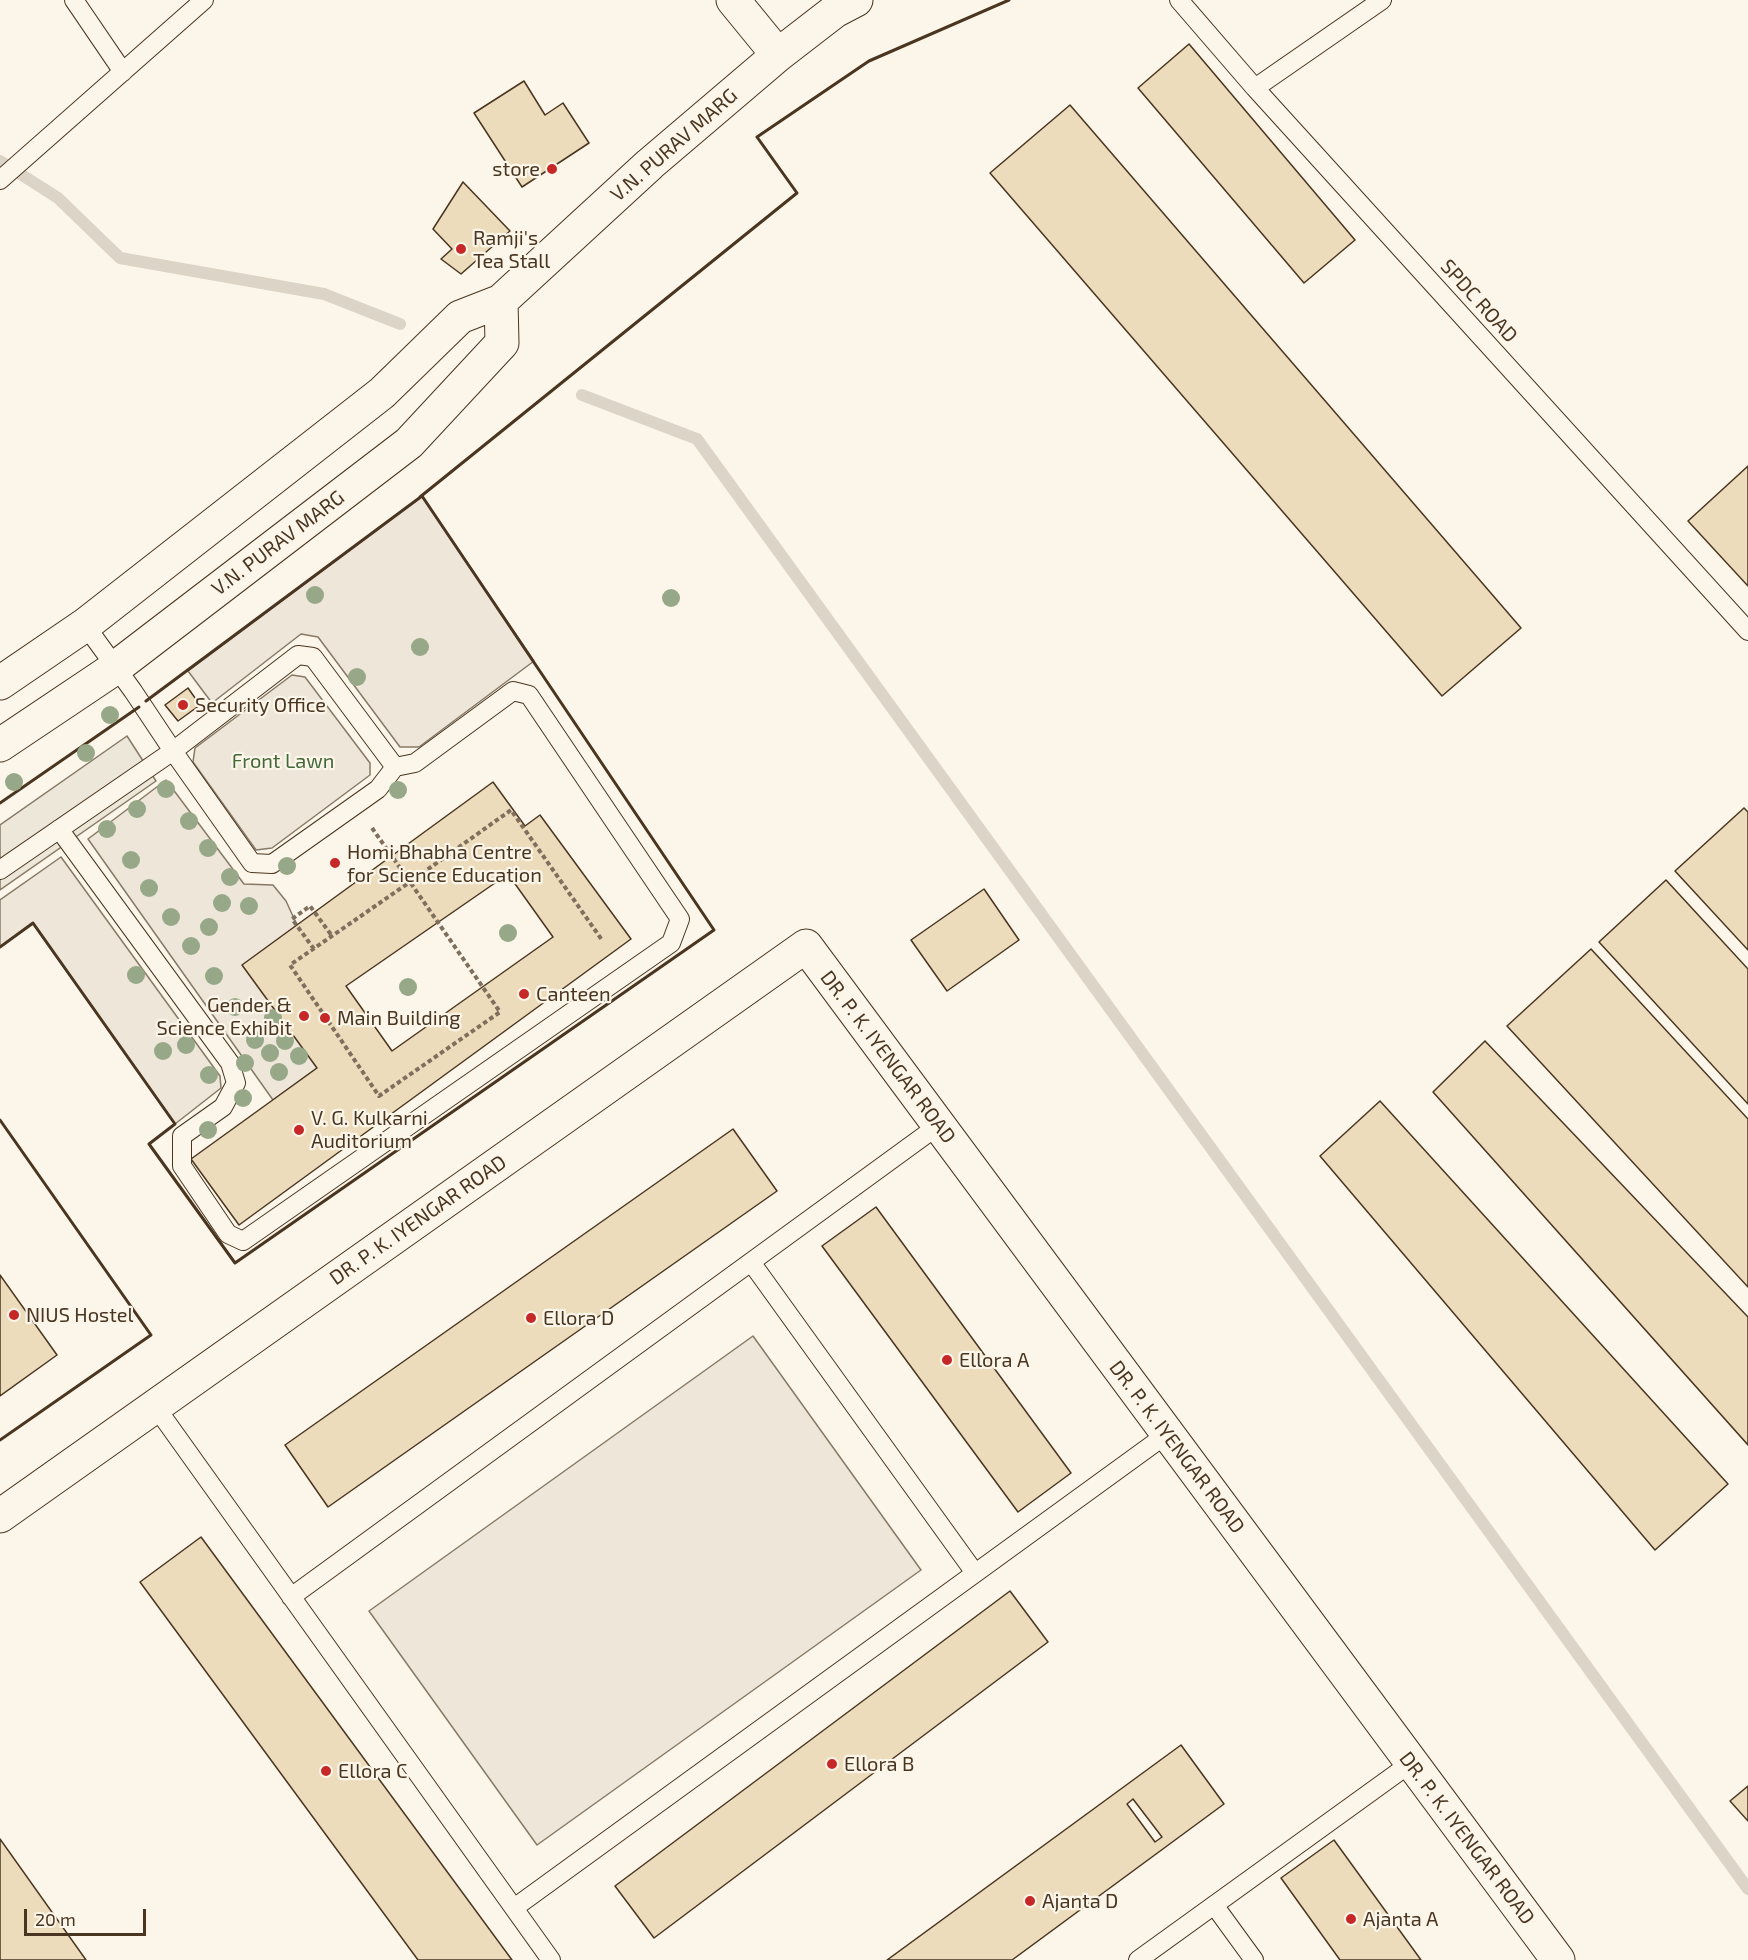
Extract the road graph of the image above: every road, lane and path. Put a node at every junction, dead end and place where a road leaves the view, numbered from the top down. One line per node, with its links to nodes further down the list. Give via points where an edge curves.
1 (74, 0): 8 (lane)
2 (204, 0): 8 (lane)
3 (733, 0): 7 (street)
4 (1179, 0): 9 (lane, SPDC ROAD)
5 (1382, 0): 9 (lane)
6 (839, 4): 7 (street, V.N. PURAV MARG)
7 (778, 55): 11 (street, V.N. PURAV MARG, via 650,164)
8 (123, 72): 10 (lane)
9 (1255, 87): 13 (lane, SPDC ROAD)
10 (0, 180)
11 (501, 301): 12 (street, V.N. PURAV MARG, via 460,317 381,393); 14 (street, V.N. PURAV MARG, via 502,343 409,444)
12 (85, 625): 14 (lane); 15 (street, V.N. PURAV MARG)
13 (1748, 631)
14 (116, 668): 16 (street, V.N. PURAV MARG); 17 (lane)
15 (0, 683)
16 (0, 745)
17 (173, 751): 18 (lane, via 298,655 313,657); 19 (lane, via 252,863 272,864); 20 (lane)
18 (395, 767): 19 (lane, via 378,789); 20 (lane, via 415,763 513,691 529,695 680,919 671,943 243,1241 228,1234 182,1166 182,1136 223,1107 236,1083 230,1063)
19 (357, 805): 22 (path)
20 (60, 830): 21 (lane)
21 (0, 870)
22 (410, 882): 23 (path); 24 (path, via 512,810); 25 (path, via 500,1012 379,1096 290,965)
23 (332, 936): 25 (path); 25 (path, via 310,906 292,919)
24 (602, 940)
25 (314, 949)
26 (939, 1125): 27 (lane); 28 (street, DR. P. K. IYENGAR ROAD, via 806,946); 29 (street, DR. P. K. IYENGAR ROAD)
27 (751, 1262): 31 (lane); 32 (lane)
28 (155, 1406): 30 (street, DR. P. K. IYENGAR ROAD); 32 (lane)
29 (1167, 1434): 31 (lane); 33 (street, DR. P. K. IYENGAR ROAD)
30 (0, 1516)
31 (975, 1573): 35 (lane)
32 (291, 1598): 35 (lane)
33 (1411, 1762): 34 (lane); 39 (street, DR. P. K. IYENGAR ROAD)
34 (1214, 1905): 37 (lane); 38 (lane)
35 (514, 1908): 36 (lane)
36 (551, 1960)
37 (1138, 1960)
38 (1254, 1960)
39 (1558, 1960)

